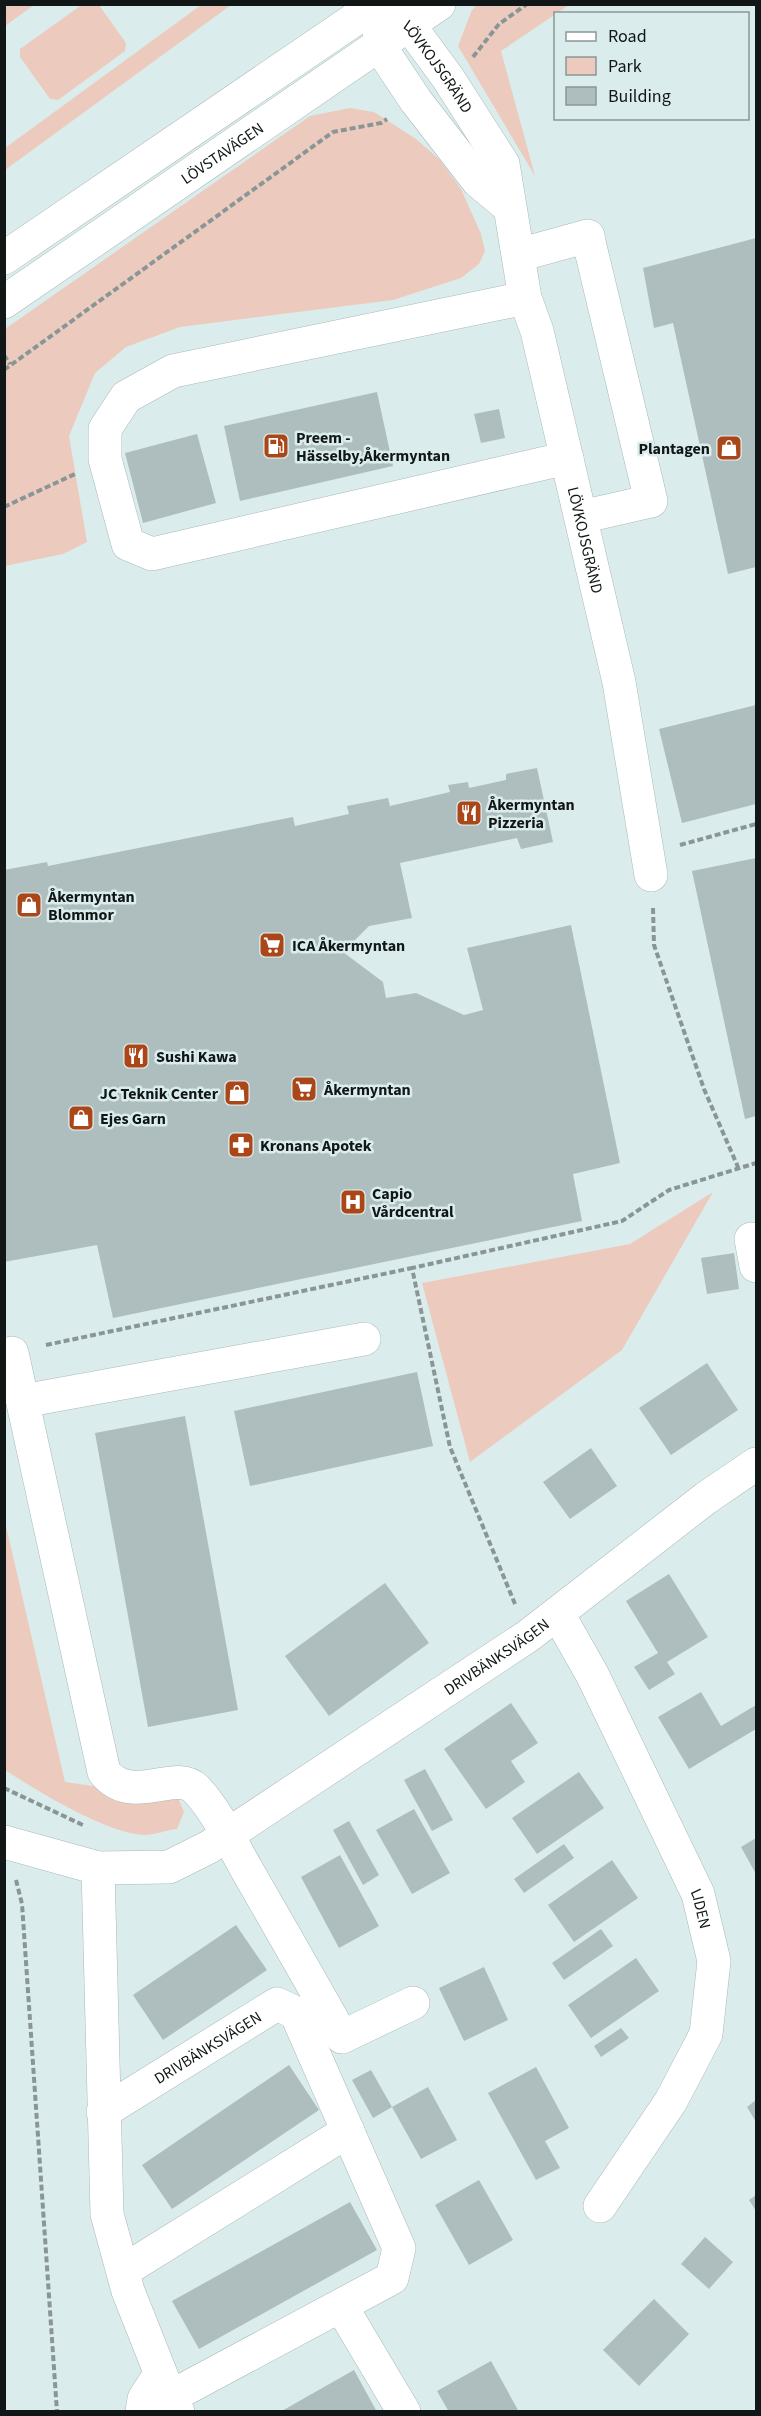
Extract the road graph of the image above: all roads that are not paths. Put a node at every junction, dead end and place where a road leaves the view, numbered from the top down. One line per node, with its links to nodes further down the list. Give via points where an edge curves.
1 (378, 4): 3 (street, LÖVKOJSGRÄND); 4 (street, LÖVKOJSGRÄND); 7 (street)
2 (439, 4): 3 (street, LÖVSTAVÄGEN)
3 (409, 25): 4 (street, LÖVSTAVÄGEN); 5 (street, LÖVKOJSGRÄND, via 503,164)
4 (380, 46): 5 (street, LÖVKOJSGRÄND, via 416,101 478,181); 9 (street, LÖVSTAVÄGEN)
5 (508, 206): 6 (street, LÖVKOJSGRÄND)
6 (519, 255): 8 (street, LÖVKOJSGRÄND); 11 (street, via 588,237 651,501)
7 (4, 258)
8 (525, 298): 10 (street, LÖVKOJSGRÄND, via 537,331); 10 (street, via 174,371 126,397 105,429 105,459 128,543 152,554)
9 (4, 302)
10 (567, 458): 11 (street, LÖVKOJSGRÄND)
11 (581, 517): 12 (street, LÖVKOJSGRÄND, via 619,682)
12 (649, 864)
13 (364, 1338): 15 (street)
14 (12, 1353): 15 (street)
15 (23, 1401): 18 (street, via 104,1772 112,1783 125,1788 183,1783 195,1787)
16 (756, 1464): 17 (street, DRIVBÄNKSVÄGEN, via 706,1498)
17 (558, 1614): 18 (street, DRIVBÄNKSVÄGEN); 24 (street, LIDEN, via 592,1674 699,1894 714,1961 706,2034 671,2101)
18 (226, 1834): 20 (street, DRIVBÄNKSVÄGEN, via 169,1867); 21 (street, via 342,2037)
19 (5, 1842): 20 (street, DRIVBÄNKSVÄGEN)
20 (98, 1868): 22 (street, DRIVBÄNKSVÄGEN)
21 (413, 2003)
22 (103, 2112): 23 (street, DRIVBÄNKSVÄGEN, via 277,2004 296,2013); 25 (street, DRIVBÄNKSVÄGEN, via 107,2214)
23 (348, 2132): 25 (street); 26 (street, DRIVBÄNKSVÄGEN, via 399,2248 392,2278)
24 (600, 2206)
25 (123, 2271): 27 (street, DRIVBÄNKSVÄGEN)
26 (341, 2307): 27 (street, DRIVBÄNKSVÄGEN); 28 (street)
27 (163, 2399)
28 (404, 2412)

